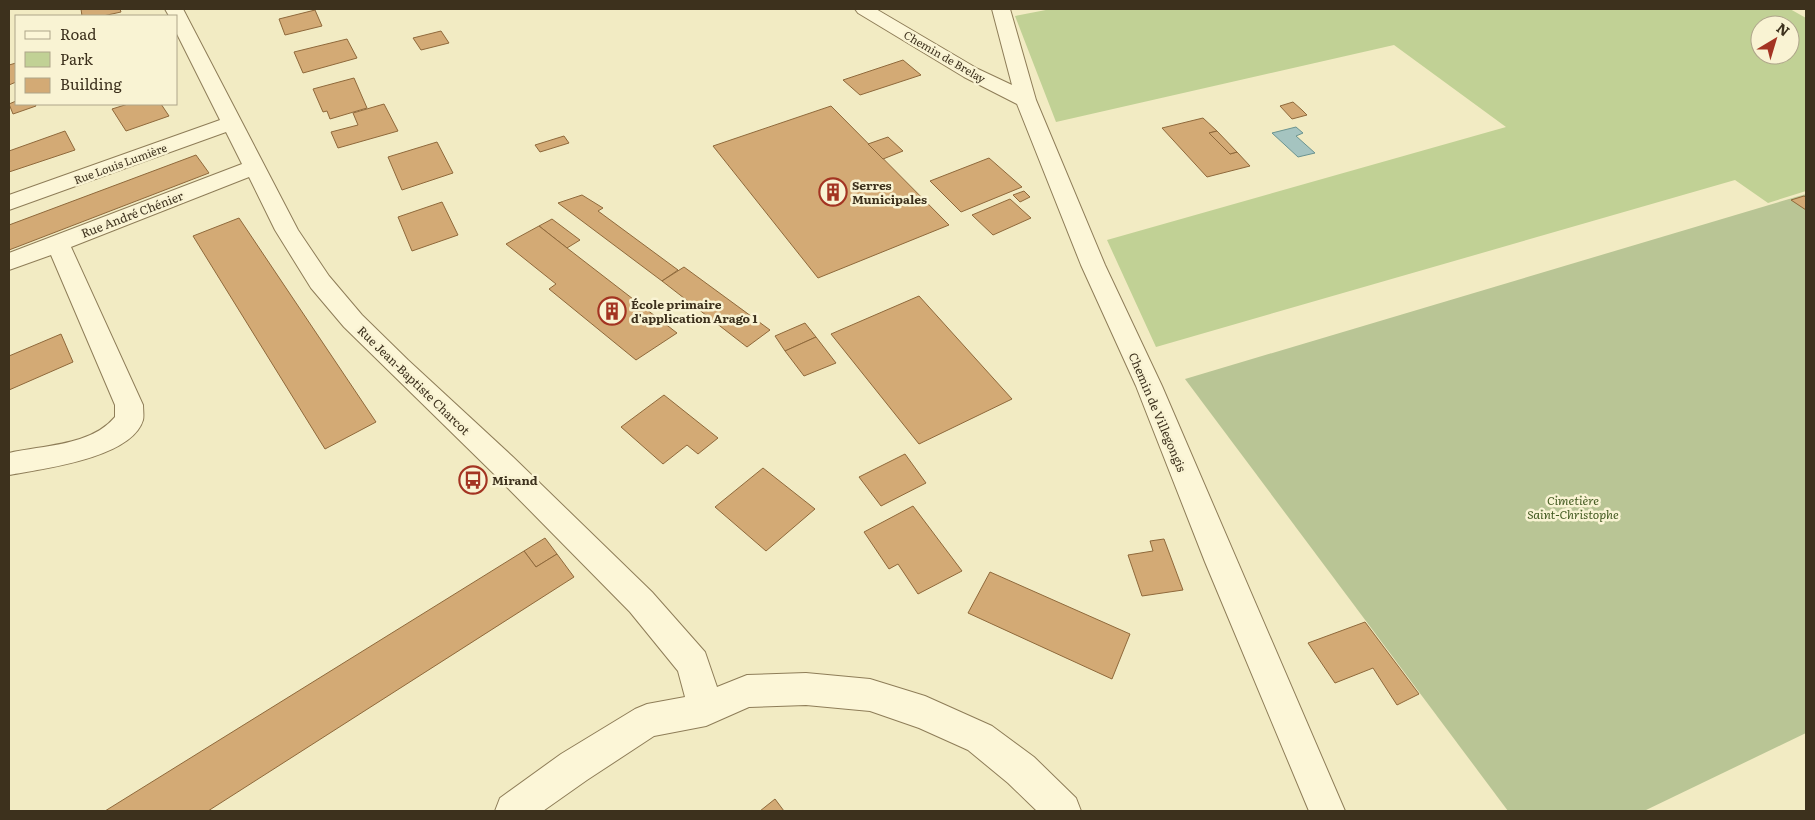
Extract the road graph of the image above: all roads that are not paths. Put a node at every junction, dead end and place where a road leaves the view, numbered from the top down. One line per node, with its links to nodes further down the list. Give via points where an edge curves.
1 (864, 9): 4 (street, Chemin de Brelay, via 971,73)
2 (1001, 9): 4 (street, Chemin de Villegongis)
3 (178, 17): 5 (street, Rue Jean-Baptiste Charcot)
4 (1026, 100): 14 (street, Chemin de Villegongis, via 1093,265 1148,386)
5 (232, 123): 6 (street, Rue Jean-Baptiste Charcot); 7 (street, Rue Louis Lumière)
6 (255, 167): 8 (street, Rue André Chénier); 11 (street, Rue Jean-Baptiste Charcot, via 287,230 320,282 399,368 503,465 640,602 693,663)
7 (9, 203)
8 (58, 243): 9 (street, Rue André Chénier); 10 (street, via 129,405 129,420 117,434 96,444)
9 (9, 262)
10 (9, 464)
11 (706, 709): 12 (street, via 647,721); 13 (street, via 746,691 806,689 870,695 925,713 980,738 1021,770)
12 (513, 811)
13 (1063, 811)
14 (1327, 811)

